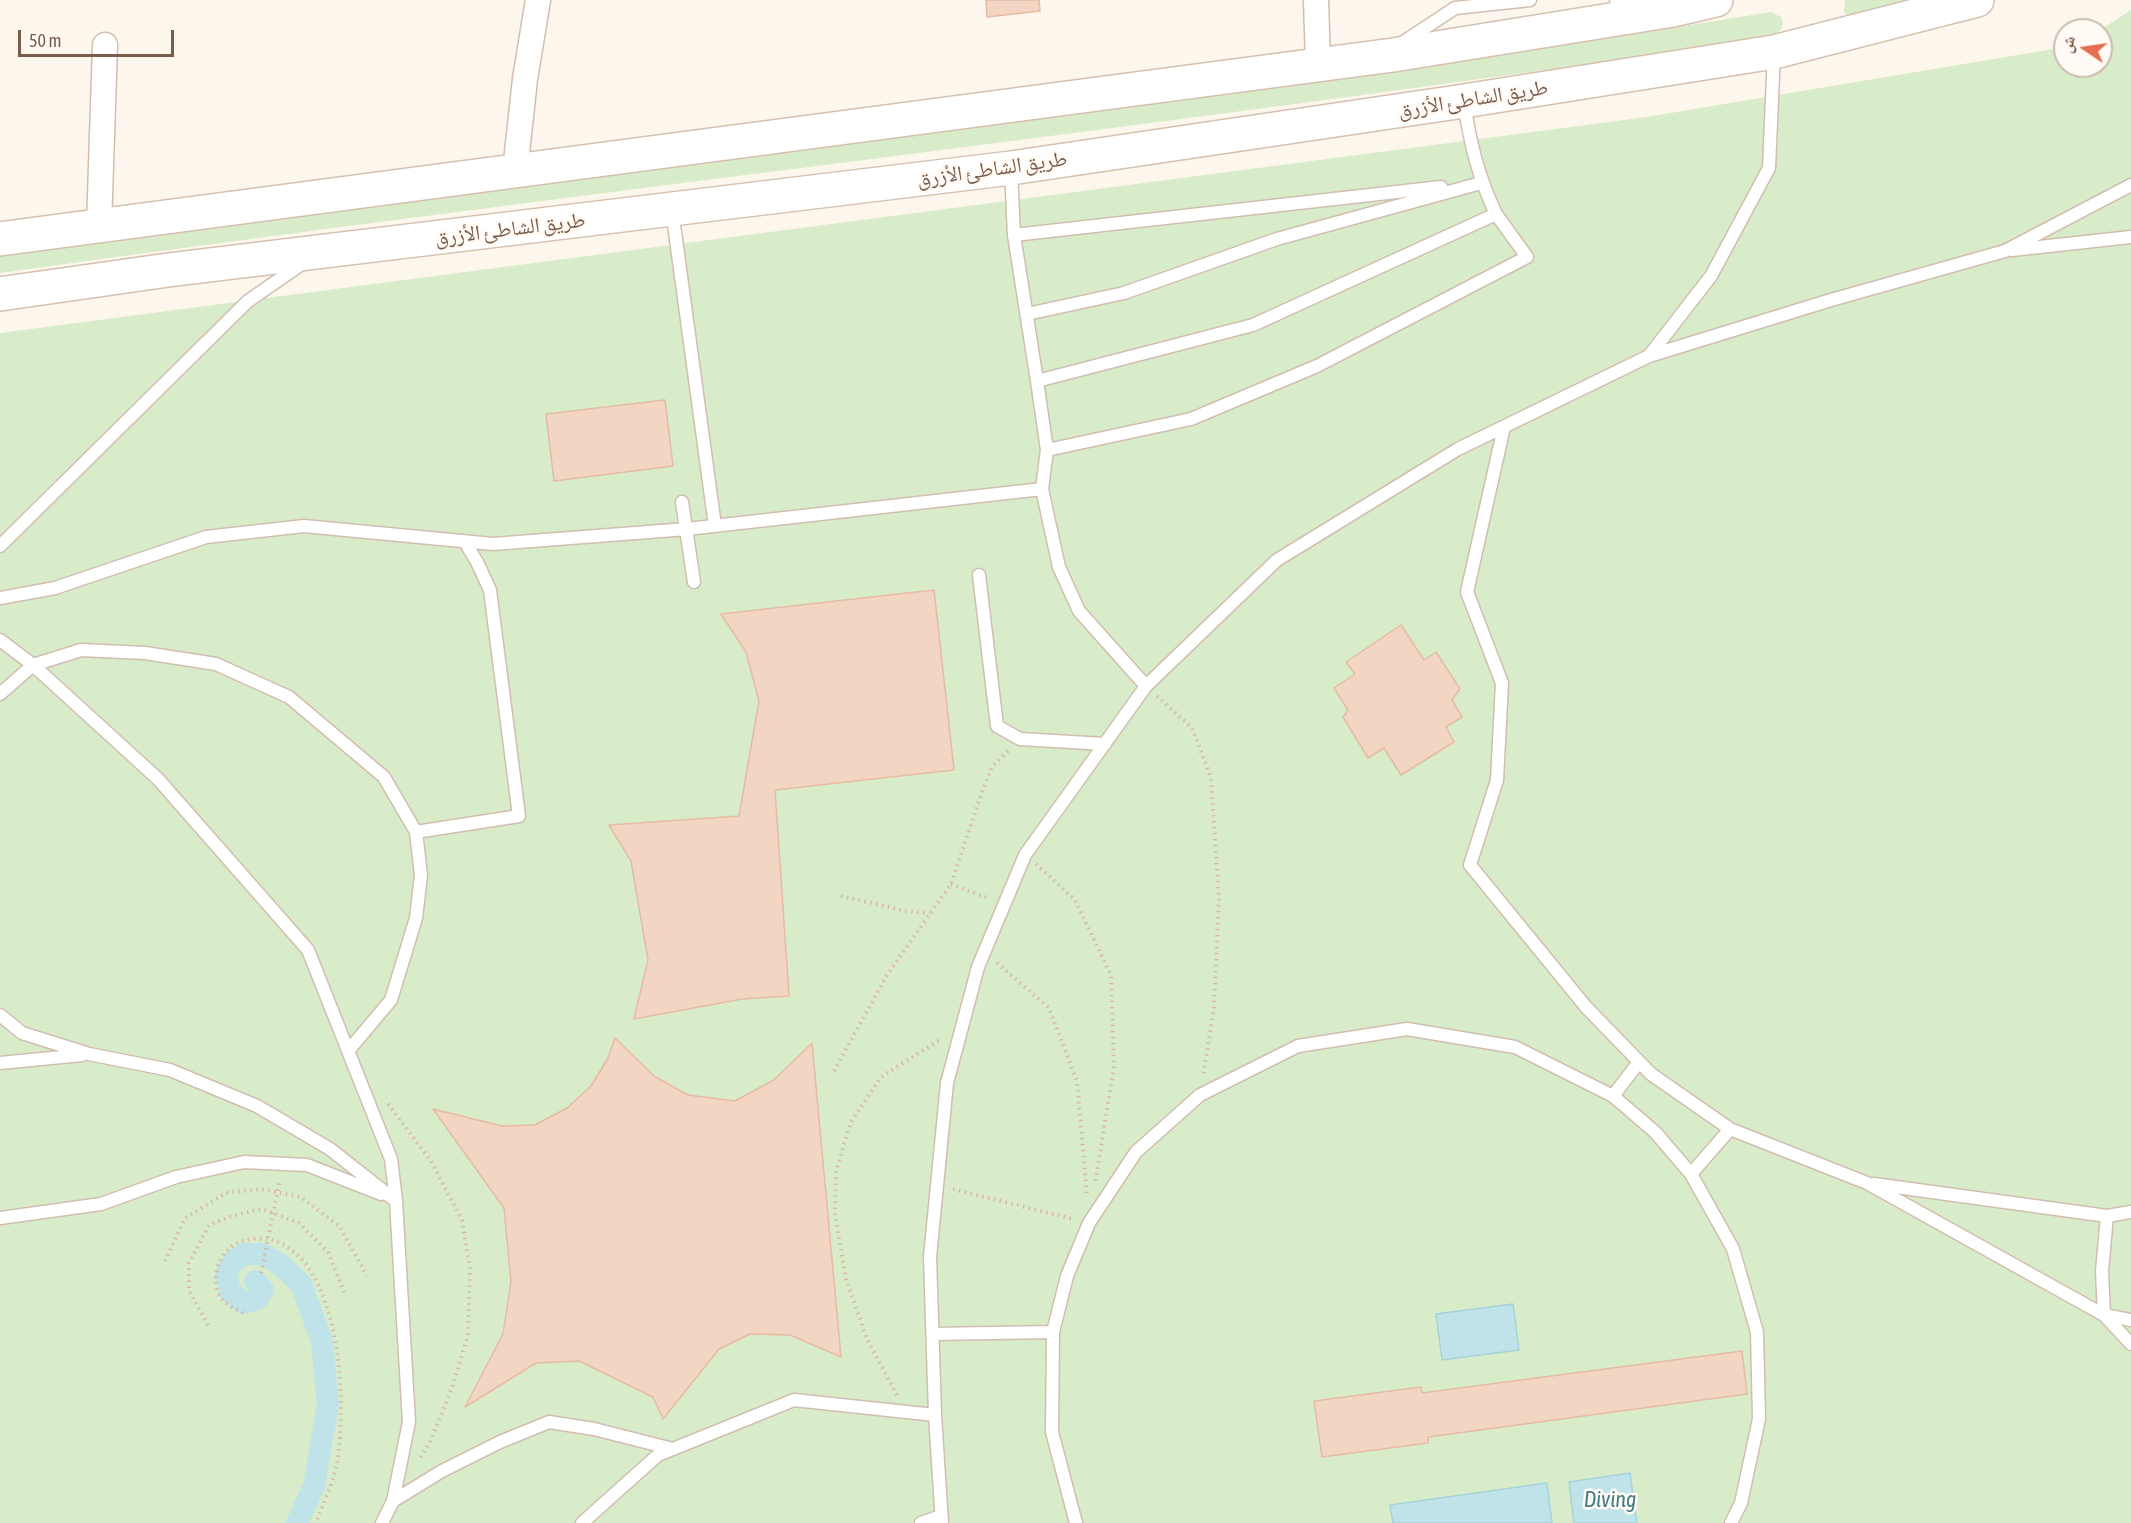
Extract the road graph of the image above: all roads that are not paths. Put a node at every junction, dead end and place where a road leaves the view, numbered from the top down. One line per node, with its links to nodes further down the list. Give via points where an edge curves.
1 (538, 0): 14 (street)
2 (1316, 0): 11 (street)
3 (1530, 0): 10 (lane, via 1455,8)
4 (1616, 0): 7 (lane)
5 (1716, 0): 7 (main road)
6 (1977, 0): 9 (main road, طريق الشاطئ الأزرق)
7 (1672, 10): 10 (main road)
8 (105, 45): 19 (street)
9 (1774, 52): 12 (main road, طريق الشاطئ الأزرق); 27 (lane, via 1769,168 1710,276)
10 (1382, 56): 11 (main road)
11 (1318, 65): 14 (main road)
12 (1464, 101): 13 (main road, طريق الشاطئ الأزرق); 15 (lane, via 1469,141)
13 (1011, 168): 17 (main road, طريق الشاطئ الأزرق); 20 (lane)
14 (515, 171): 19 (main road)
15 (1481, 183): 18 (lane); 20 (lane); 26 (lane, via 1277,239 1124,293)
16 (2131, 185): 23 (lane)
17 (672, 209): 24 (main road, طريق الشاطئ الأزرق); 33 (lane)
18 (1496, 214): 28 (lane, via 1253,325); 30 (lane, via 1527,257 1317,366 1191,419)
19 (99, 226): 22 (main road)
20 (1014, 235): 26 (lane)
21 (2131, 237): 23 (lane)
22 (0, 239)
23 (2005, 251): 27 (lane)
24 (318, 252): 25 (main road, طريق الشاطئ الأزرق); 36 (lane, via 248,301)
25 (0, 294)
26 (1027, 314): 28 (lane)
27 (1649, 356): 29 (lane)
28 (1037, 381): 30 (lane)
29 (1504, 427): 42 (lane, via 1458,449 1277,560); 49 (lane, via 1467,592 1502,683 1497,780 1470,865 1586,1007)
30 (1047, 450): 31 (lane)
31 (1042, 489): 33 (lane); 42 (lane, via 1059,567 1079,611)
32 (682, 502): 34 (lane)
33 (715, 525): 34 (lane)
34 (687, 529): 35 (lane, via 493,544); 38 (lane)
35 (465, 542): 39 (lane, via 304,526 206,537 56,588); 45 (lane, via 490,590 519,816)
36 (0, 546)
37 (979, 575): 44 (lane, via 997,726 1020,739)
38 (694, 582)
39 (0, 597)
40 (0, 640): 41 (lane)
41 (33, 665): 43 (lane); 45 (lane, via 81,650 145,653 216,664 289,697 384,777); 47 (lane, via 158,779 308,950)
42 (1146, 686): 44 (lane)
43 (0, 694)
44 (1105, 744): 62 (lane, via 1025,855 978,967 947,1083 930,1257)
45 (416, 832): 47 (lane, via 421,875 416,918 392,1000)
46 (0, 1015): 48 (lane, via 22,1033)
47 (348, 1052): 55 (lane, via 391,1159)
48 (89, 1054): 50 (lane); 55 (lane, via 170,1070 257,1106 330,1149)
49 (1639, 1062): 51 (lane); 52 (lane)
50 (0, 1063)
51 (1613, 1096): 53 (lane, via 1655,1132); 61 (lane, via 1515,1047 1407,1029 1298,1046 1200,1095 1136,1152 1089,1223 1066,1276)
52 (1730, 1129): 53 (lane); 54 (lane)
53 (1691, 1174): 72 (lane, via 1733,1249 1757,1332 1759,1419 1741,1503)
54 (1866, 1183): 57 (lane); 59 (lane)
55 (396, 1200): 58 (lane, via 307,1165 244,1162 176,1177 101,1204); 66 (lane, via 409,1422)
56 (2131, 1212): 57 (lane)
57 (2107, 1216): 59 (lane, via 2102,1271)
58 (0, 1218)
59 (2104, 1315): 60 (lane); 63 (lane)
60 (2131, 1320)
61 (1053, 1332): 62 (lane); 71 (lane, via 1052,1432)
62 (933, 1334): 64 (lane)
63 (2131, 1344)
64 (935, 1415): 65 (lane, via 794,1400); 67 (lane)
65 (673, 1449): 66 (lane, via 549,1422 442,1471); 69 (lane, via 658,1455)
66 (393, 1501): 68 (lane)
67 (942, 1519): 70 (lane)
68 (382, 1523)
69 (582, 1523)
70 (921, 1523)
71 (1076, 1523)
72 (1731, 1523)

